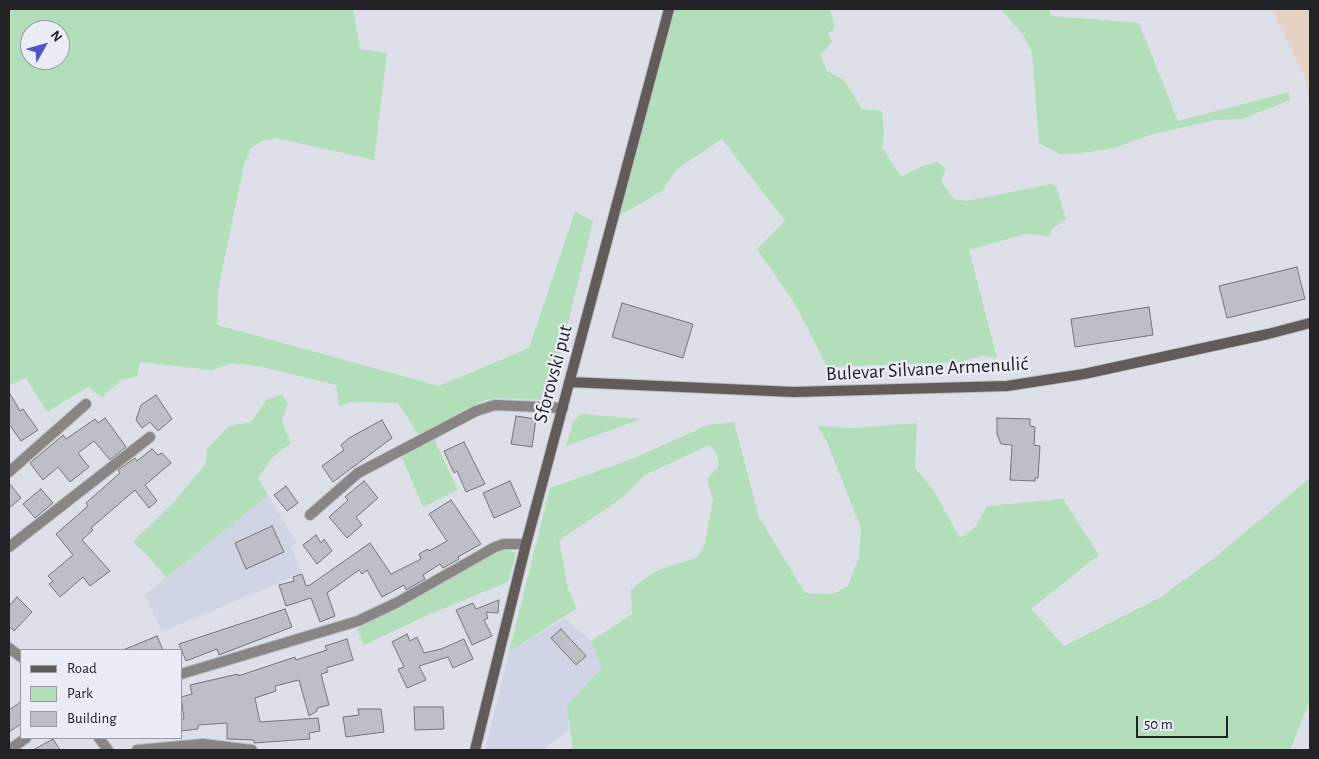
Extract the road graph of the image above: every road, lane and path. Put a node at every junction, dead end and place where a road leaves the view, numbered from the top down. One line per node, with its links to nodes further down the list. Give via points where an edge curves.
1 (669, 9): 3 (street, Sforovski put)
2 (1310, 323): 3 (street, Bulevar Silvane Armenulić, via 1084,374 1008,386 794,392)
3 (569, 382): 5 (street, Sforovski put)
4 (86, 404): 7 (street)
5 (563, 408): 8 (street, via 496,405 476,411 358,472); 9 (street, Sforovski put)
6 (150, 437): 10 (street)
7 (9, 472)
8 (310, 515)
9 (526, 544): 13 (street, via 494,547 358,621); 20 (street, Sforovski put)
10 (9, 548)
11 (9, 648): 12 (street)
12 (20, 656)
13 (182, 674)
14 (25, 739): 16 (street)
15 (100, 739): 17 (street)
16 (9, 750)
17 (108, 750)
18 (137, 750): 19 (street, via 202,744)
19 (252, 750)
20 (476, 750)

